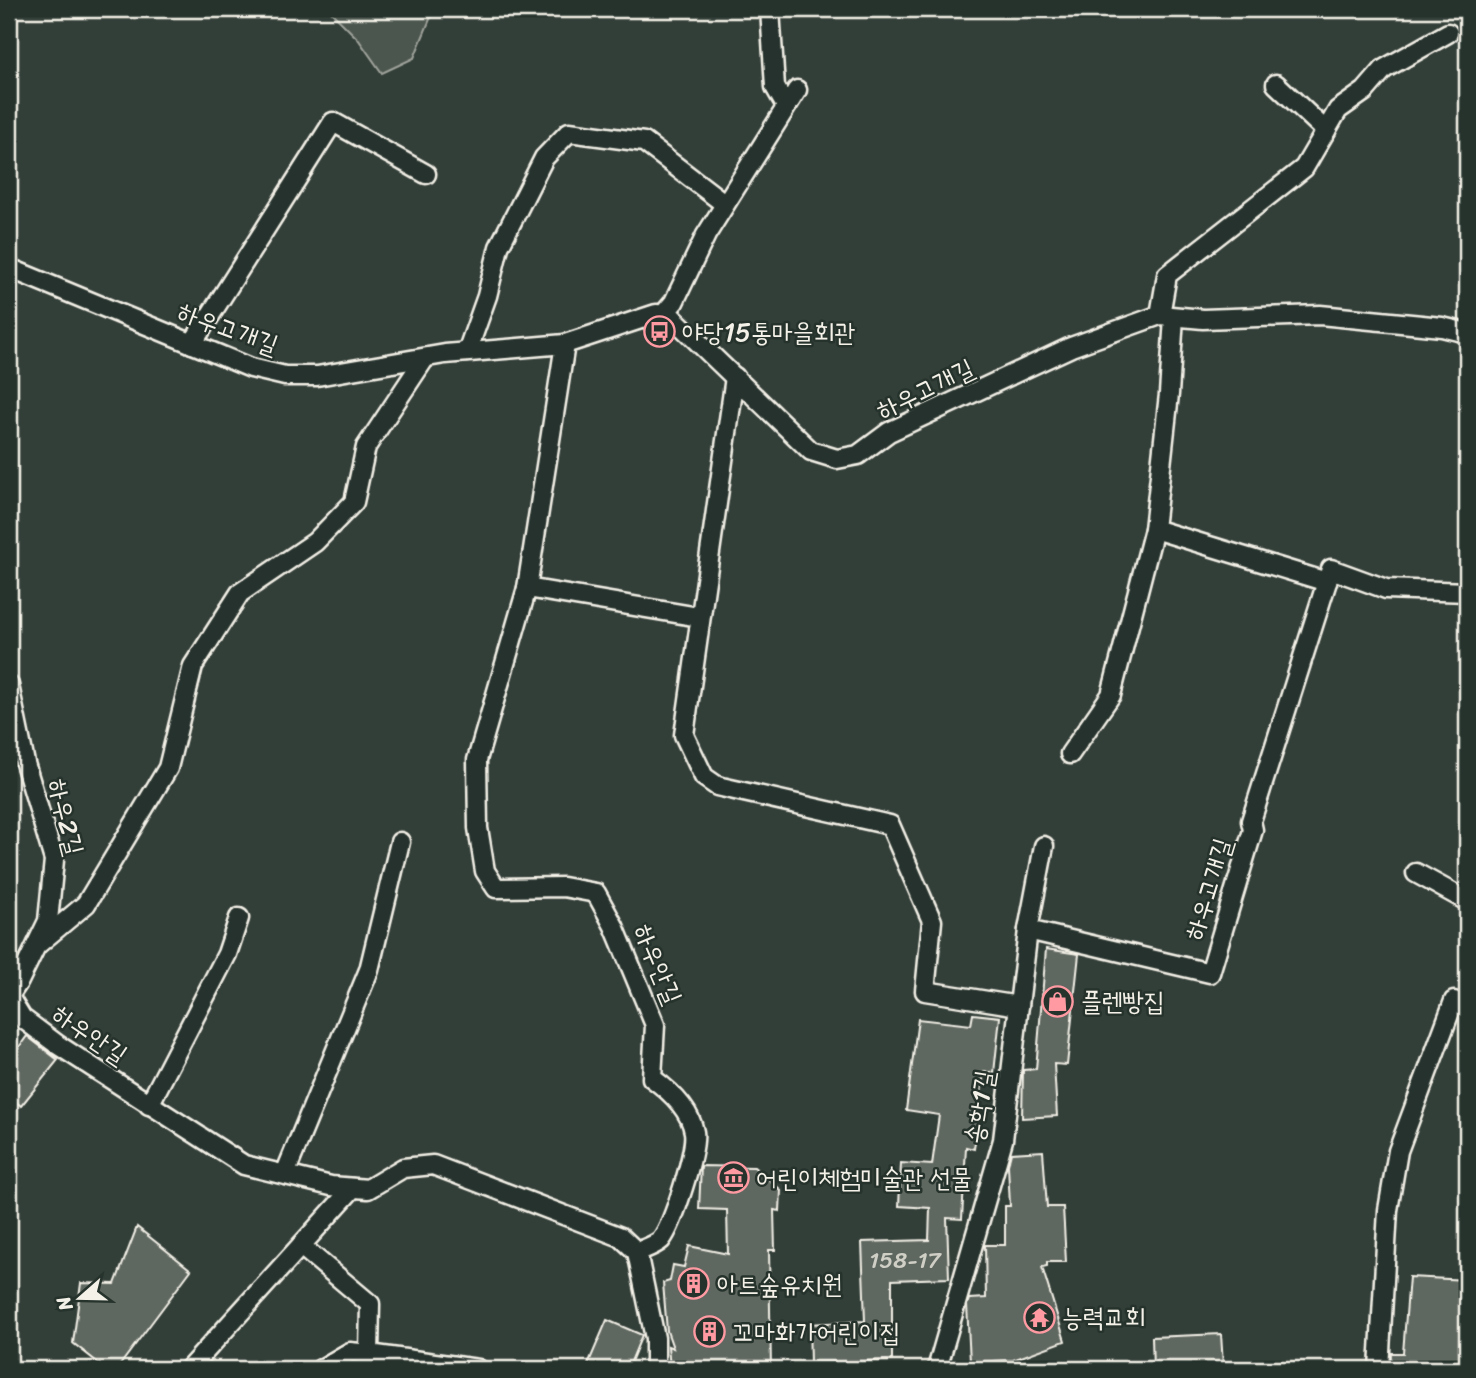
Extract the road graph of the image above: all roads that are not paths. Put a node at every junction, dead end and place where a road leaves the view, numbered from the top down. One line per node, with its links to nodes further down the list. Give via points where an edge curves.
1 (770, 9): 5 (street, via 775,87)
2 (1448, 33): 6 (street, via 1384,69 1365,91 1338,110)
3 (1276, 84): 6 (street)
4 (797, 90): 5 (street)
5 (786, 106): 8 (street)
6 (1326, 131): 11 (street, via 1304,168 1167,275)
7 (426, 174): 13 (street, via 333,122)
8 (725, 204): 10 (street); 15 (street, via 644,142 569,132 544,158 499,247)
9 (9, 268): 13 (street, 하우고개길)
10 (663, 315): 14 (street, 하우고개길); 17 (street, 하우고개길, via 671,316)
11 (1167, 316): 12 (street, 하우고개길, via 1320,315); 17 (street, 하우고개길, via 1071,347 889,432 858,455 837,459 811,451); 18 (street, via 1169,394)
12 (1467, 333)
13 (192, 344): 16 (street, 하우고개길, via 285,376 317,376)
14 (565, 344): 15 (street, 하우고개길); 20 (street)
15 (467, 352): 16 (street, 하우고개길)
16 (425, 358): 31 (street, via 366,447 354,502 315,542 240,593 193,666 168,768 86,904)
17 (735, 377): 22 (street)
18 (1154, 529): 19 (street); 24 (street, via 1111,695)
19 (1327, 582): 21 (street, via 1331,569 1386,589); 30 (street, 하우고개길, via 1251,821 1254,830 1210,973)
20 (527, 588): 22 (street); 39 (street, 하우안길, via 477,760 478,828 485,871 496,888 563,887 596,893 655,1025 652,1078 667,1088 690,1117 695,1135 673,1215 660,1241)
21 (1467, 592)
22 (699, 617): 34 (street, via 684,735 704,777 717,786 890,825 932,921 925,991)
23 (9, 685): 31 (street, 하우2길, via 54,860 48,921)
24 (1070, 754)
25 (400, 842): 36 (street, via 369,970)
26 (1044, 846): 30 (street, 송학1길)
27 (1416, 873): 28 (street)
28 (1467, 901)
29 (239, 918): 35 (street, via 227,954)
30 (1027, 930): 34 (street, 송학1길)
31 (37, 945): 32 (street, 하우2길)
32 (9, 996): 35 (street, 하우안길, via 22,1018)
33 (1454, 1001): 46 (street, via 1398,1152 1388,1210)
34 (1019, 1006): 45 (street, 송학1길, via 1003,1140)
35 (149, 1105): 36 (street, 하우안길, via 244,1165)
36 (285, 1174): 37 (street, 하우안길)
37 (353, 1188): 38 (street); 39 (street, 하우안길, via 368,1189 403,1168 433,1165 621,1237)
38 (301, 1246): 40 (street, via 370,1304); 41 (street)
39 (637, 1252): 44 (street, via 655,1338)
40 (369, 1354): 42 (street, via 350,1352); 43 (street)
41 (189, 1369)
42 (321, 1369)
43 (478, 1369)
44 (655, 1369)
45 (937, 1369)
46 (1379, 1369)

